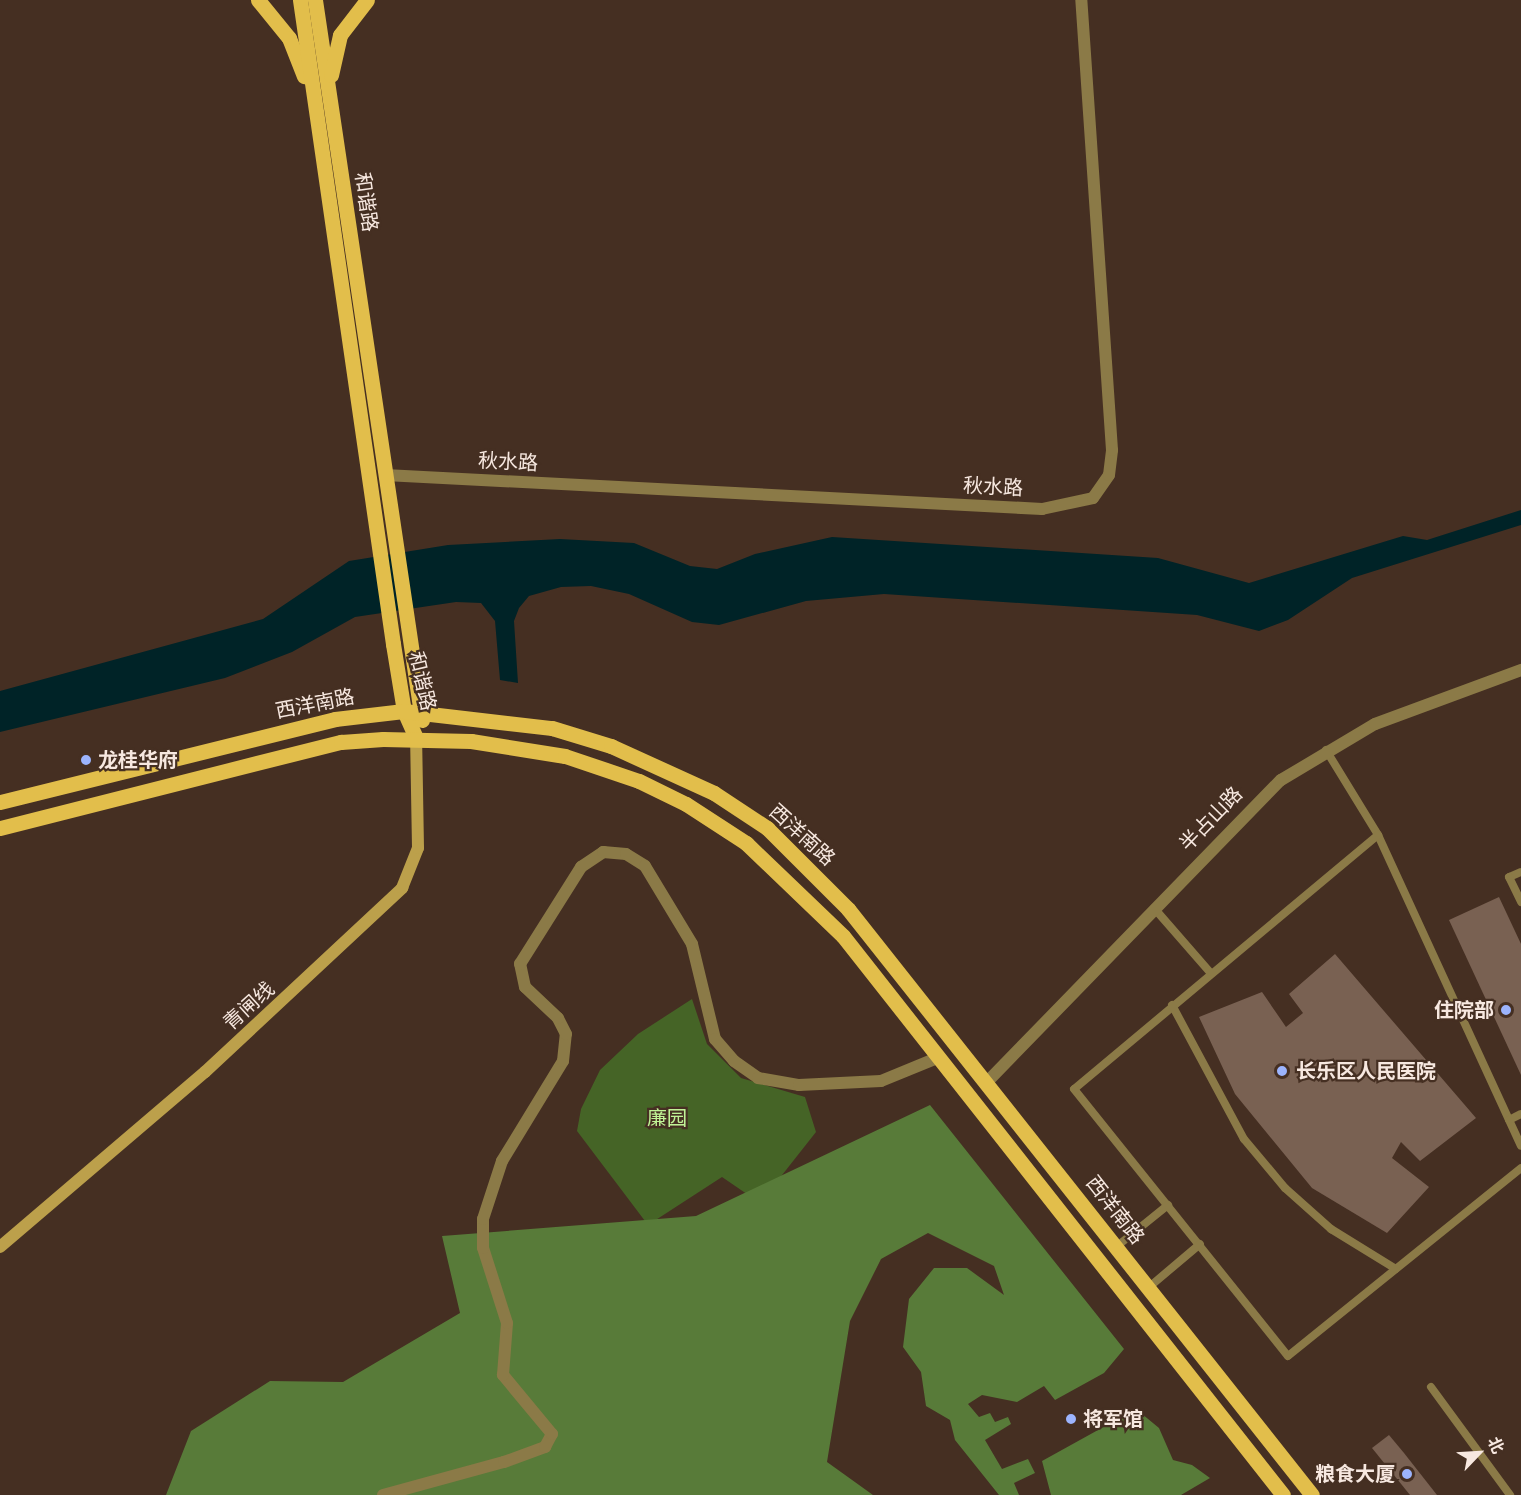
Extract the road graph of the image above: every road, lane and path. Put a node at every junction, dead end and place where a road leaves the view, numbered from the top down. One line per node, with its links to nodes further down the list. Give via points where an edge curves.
1 (258, 0): 7 (main road, via 289,38)
2 (300, 0): 7 (main road, 和谐路)
3 (315, 0): 6 (main road, 和谐路)
4 (367, 0): 6 (main road, via 351,15 334,50)
5 (1081, 0): 8 (street, 秋水路, via 1112,450 1109,475 1093,498 1072,506 1032,508)
6 (329, 99): 8 (main road, 和谐路)
7 (315, 107): 10 (main road, 和谐路)
8 (385, 475): 11 (main road, 和谐路)
9 (1521, 670): 13 (street, 半占山路, via 1375,724)
10 (404, 711): 11 (main road, 西洋南路); 12 (main road, 和谐路); 14 (main road, 西洋南路, via 335,719)
11 (424, 713): 12 (main road, 和谐路); 23 (main road, 西洋南路, via 511,722 587,738 676,773 743,811 806,863 848,909)
12 (416, 738): 15 (main road, via 341,742); 22 (main road, via 565,756 639,781 686,804 746,843 791,881 843,936); 30 (main road, 青闸线, via 418,848 402,888 205,1072)
13 (1326, 750): 16 (lane); 19 (street, 半占山路, via 1259,797)
14 (0, 802)
15 (0, 828)
16 (1378, 835): 20 (lane); 25 (lane)
17 (1521, 872): 18 (lane, via 1509,877)
18 (1521, 903)
19 (1154, 908): 20 (lane); 23 (street, 半占山路)
20 (1209, 971): 21 (lane)
21 (1172, 1005): 28 (lane, via 1074,1089); 32 (lane, via 1244,1139 1285,1188 1331,1229)
22 (937, 1058): 35 (street, via 881,1081 799,1085 758,1078 734,1062 715,1039 692,944 645,866 626,854 603,852 580,867 520,964 525,987 558,1018 566,1034 563,1061 501,1161 483,1219 483,1248 507,1323 503,1375 552,1434 545,1447 504,1462); 36 (main road)
23 (988, 1081): 31 (main road, 西洋南路)
24 (1521, 1114): 25 (lane)
25 (1509, 1120): 26 (lane)
26 (1521, 1146)
27 (1521, 1168): 32 (lane)
28 (1168, 1205): 29 (lane); 31 (lane)
29 (1200, 1244): 32 (lane, via 1288,1356); 33 (lane)
30 (0, 1247)
31 (1116, 1247): 33 (main road, 西洋南路)
32 (1396, 1269)
33 (1149, 1288): 37 (main road, 西洋南路)
34 (1431, 1387): 38 (lane)
35 (383, 1495)
36 (1283, 1495)
37 (1312, 1495)
38 (1510, 1495)

